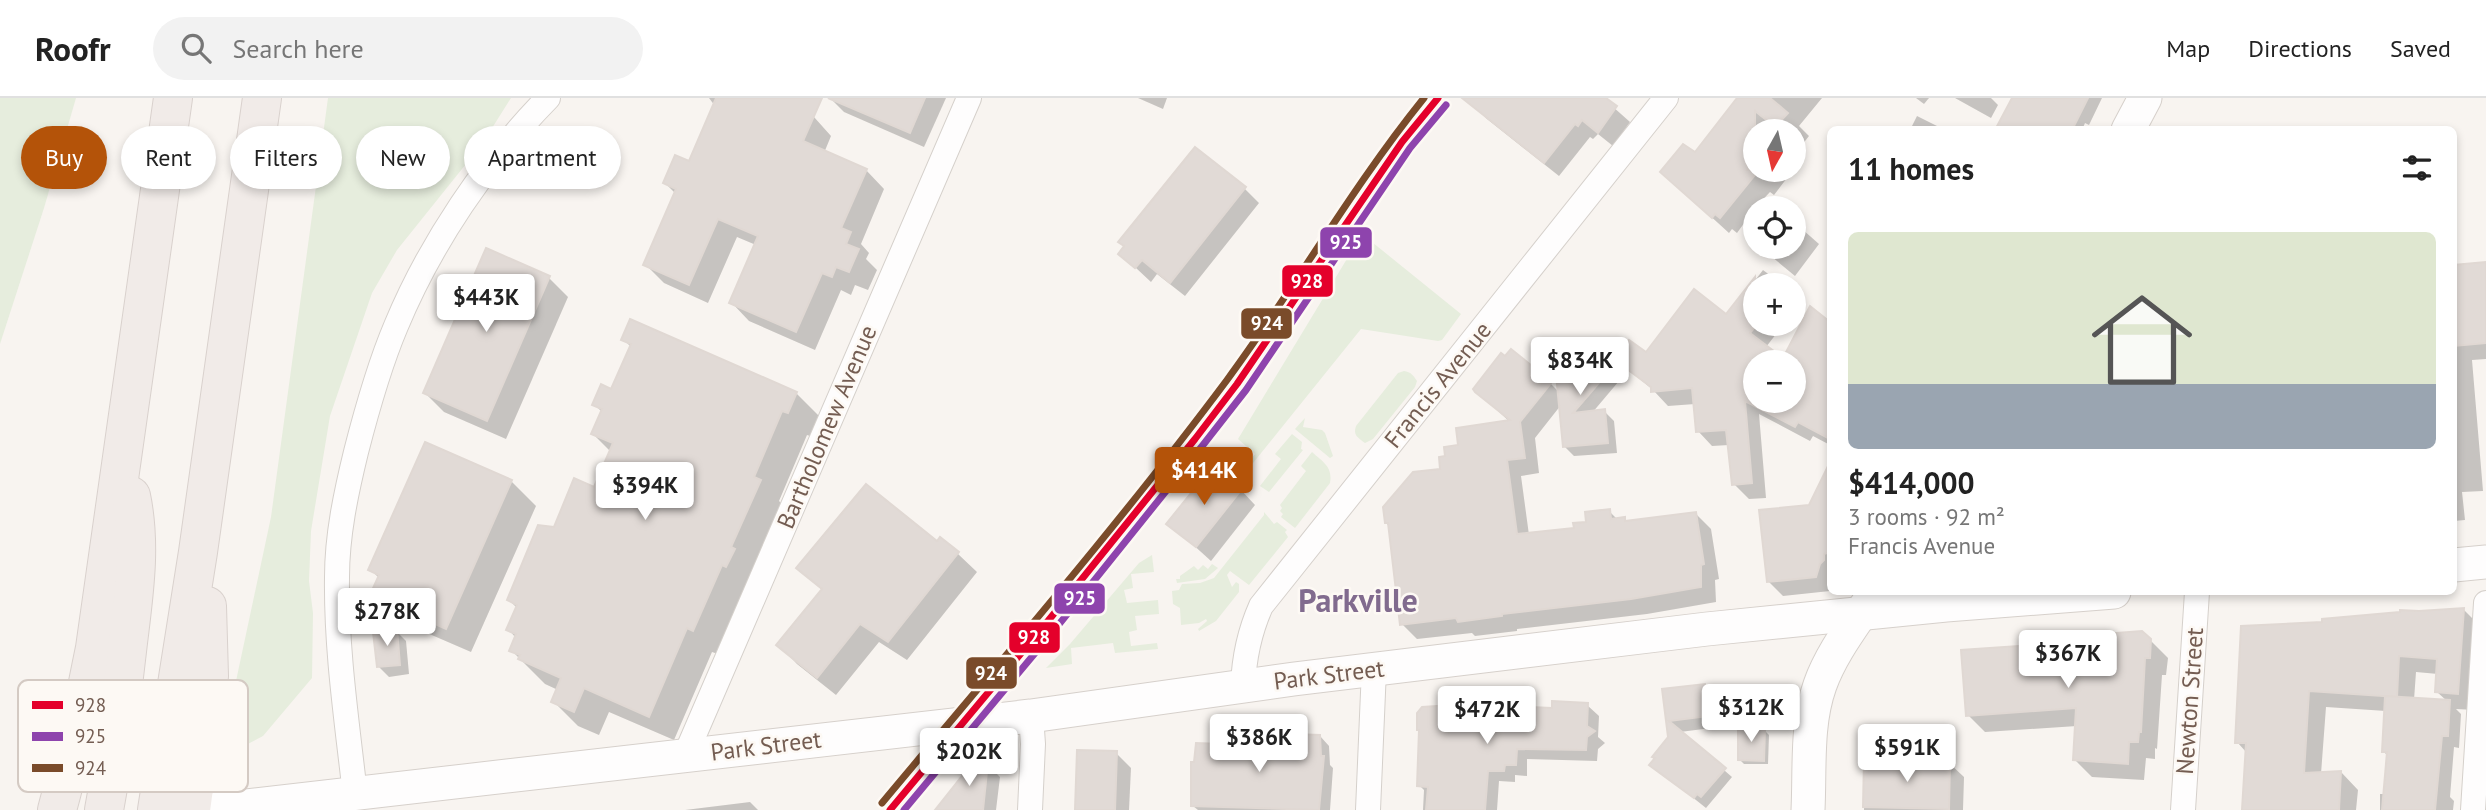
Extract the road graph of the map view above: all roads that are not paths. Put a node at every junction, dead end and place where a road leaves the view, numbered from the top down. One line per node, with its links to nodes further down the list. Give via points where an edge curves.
1 (173, 98): 8 (highway)
2 (262, 98): 18 (highway, via 198,552 209,633)
3 (548, 98): 26 (street, via 473,190 430,255 395,326 369,402 340,529 337,576)
4 (969, 98): 21 (street, Bartholomew Avenue)
5 (1666, 98): 19 (street, Francis Avenue, via 1261,606 1250,631)
6 (2145, 98): 7 (main road)
7 (2131, 126)
8 (122, 460): 16 (highway); 17 (highway, via 133,505 137,561)
9 (2486, 562): 10 (main road)
10 (2457, 565)
11 (2040, 595): 13 (main road, Park Street)
12 (2197, 595): 35 (street, Newton Street)
13 (1868, 602): 15 (main road, Park Street); 34 (main road, via 1830,663 1814,708)
14 (2486, 603): 36 (street)
15 (1374, 669): 19 (main road, Park Street); 33 (street)
16 (89, 680)
17 (123, 680)
18 (207, 680)
19 (1243, 686): 20 (main road, Park Street)
20 (1031, 716): 21 (main road, Park Street); 32 (street)
21 (685, 756): 26 (main road, Park Street)
22 (62, 792): 27 (highway)
23 (107, 792): 28 (highway)
24 (163, 792): 29 (highway)
25 (191, 792): 30 (highway)
26 (355, 794): 31 (main road, Park Street)
27 (57, 810)
28 (104, 810)
29 (157, 810)
30 (191, 810)
31 (211, 810)
32 (1030, 810)
33 (1368, 810)
34 (1808, 810)
35 (2183, 810)
36 (2473, 810)

